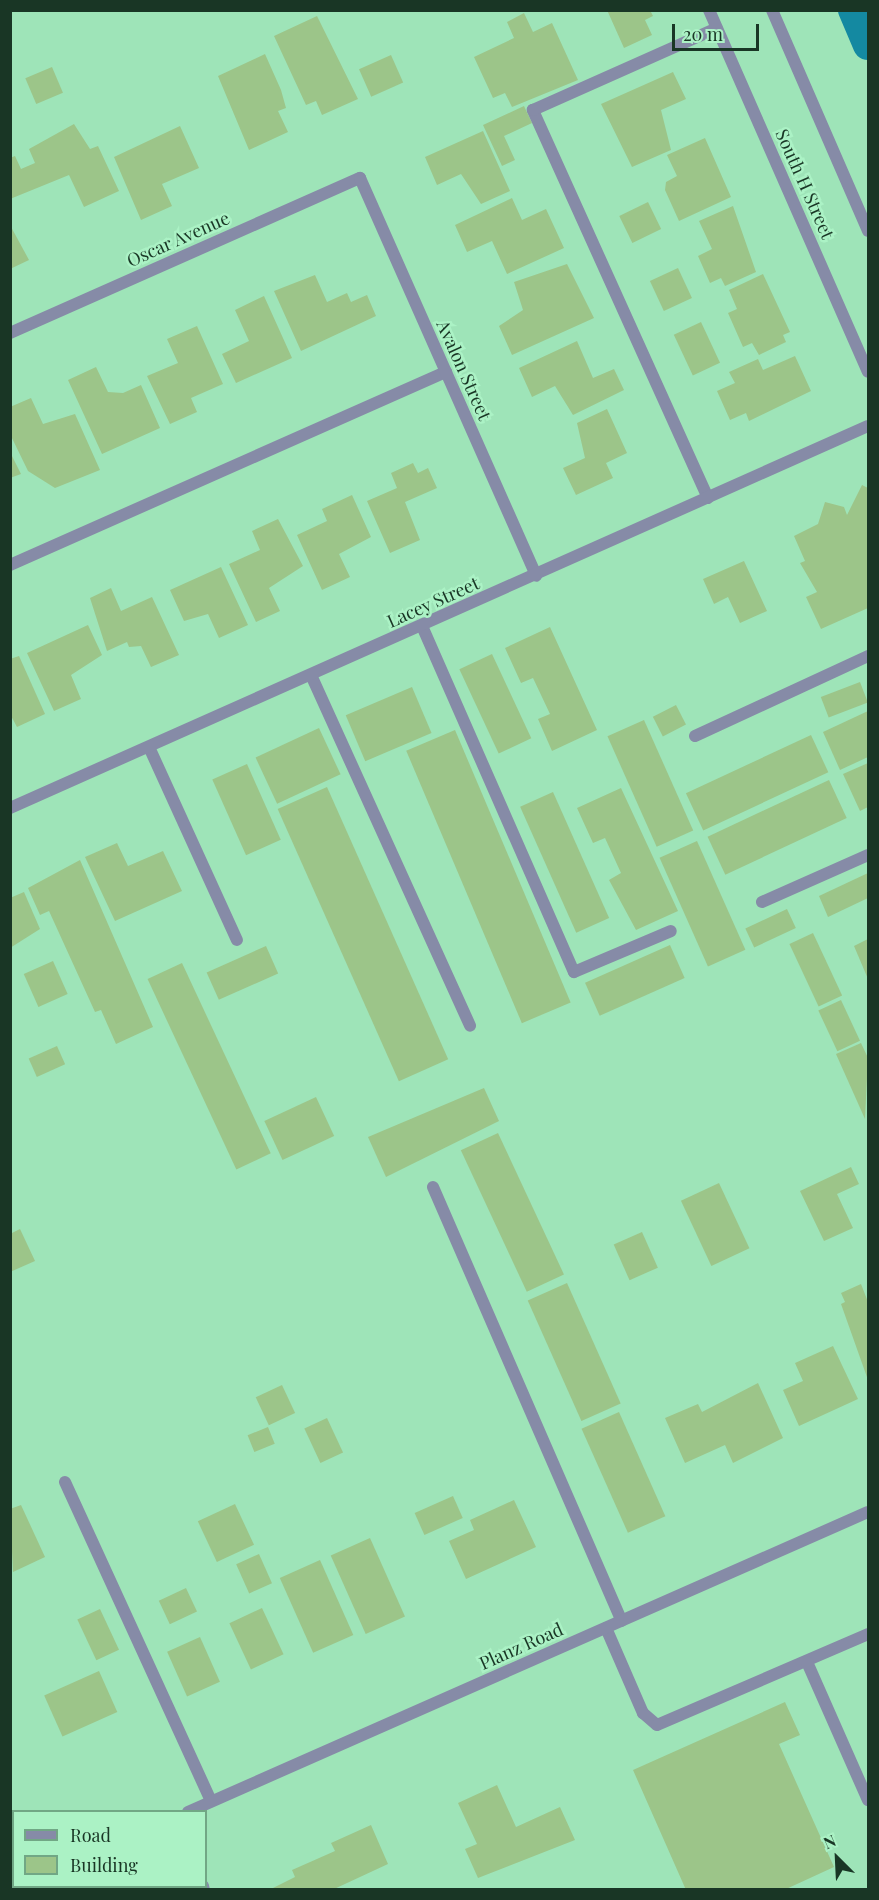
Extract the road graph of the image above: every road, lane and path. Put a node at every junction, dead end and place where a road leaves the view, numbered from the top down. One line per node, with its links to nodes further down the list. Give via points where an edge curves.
1 (709, 10): 3 (street, South H Street)
2 (772, 10): 5 (street)
3 (717, 28): 8 (street, South H Street); 10 (street, via 533,110)
4 (360, 178): 6 (street, Oscar Avenue); 7 (street, Avalon Street)
5 (868, 231)
6 (10, 333)
7 (446, 372): 11 (street); 12 (street, Avalon Street)
8 (868, 372)
9 (868, 426): 10 (street, Lacey Street)
10 (708, 498): 12 (street, Lacey Street)
11 (10, 565)
12 (536, 576): 13 (street, Lacey Street)
13 (422, 626): 15 (street, Lacey Street); 21 (street, via 574,972)
14 (868, 656): 16 (street)
15 (311, 675): 17 (street, Lacey Street); 23 (street)
16 (695, 736)
17 (149, 747): 18 (street, Lacey Street); 22 (street)
18 (10, 808)
19 (868, 855): 20 (street)
20 (762, 902)
21 (671, 931)
22 (237, 940)
23 (470, 1026)
24 (433, 1187): 27 (street)
25 (65, 1482): 32 (street)
26 (868, 1512): 27 (street, Planz Road)
27 (622, 1621): 28 (street, Planz Road)
28 (606, 1628): 30 (street, via 643,1713 657,1725); 32 (street, Planz Road)
29 (868, 1634): 30 (street)
30 (807, 1662): 31 (street)
31 (868, 1800)
32 (211, 1801): 33 (street, Planz Road)
33 (192, 1810)

